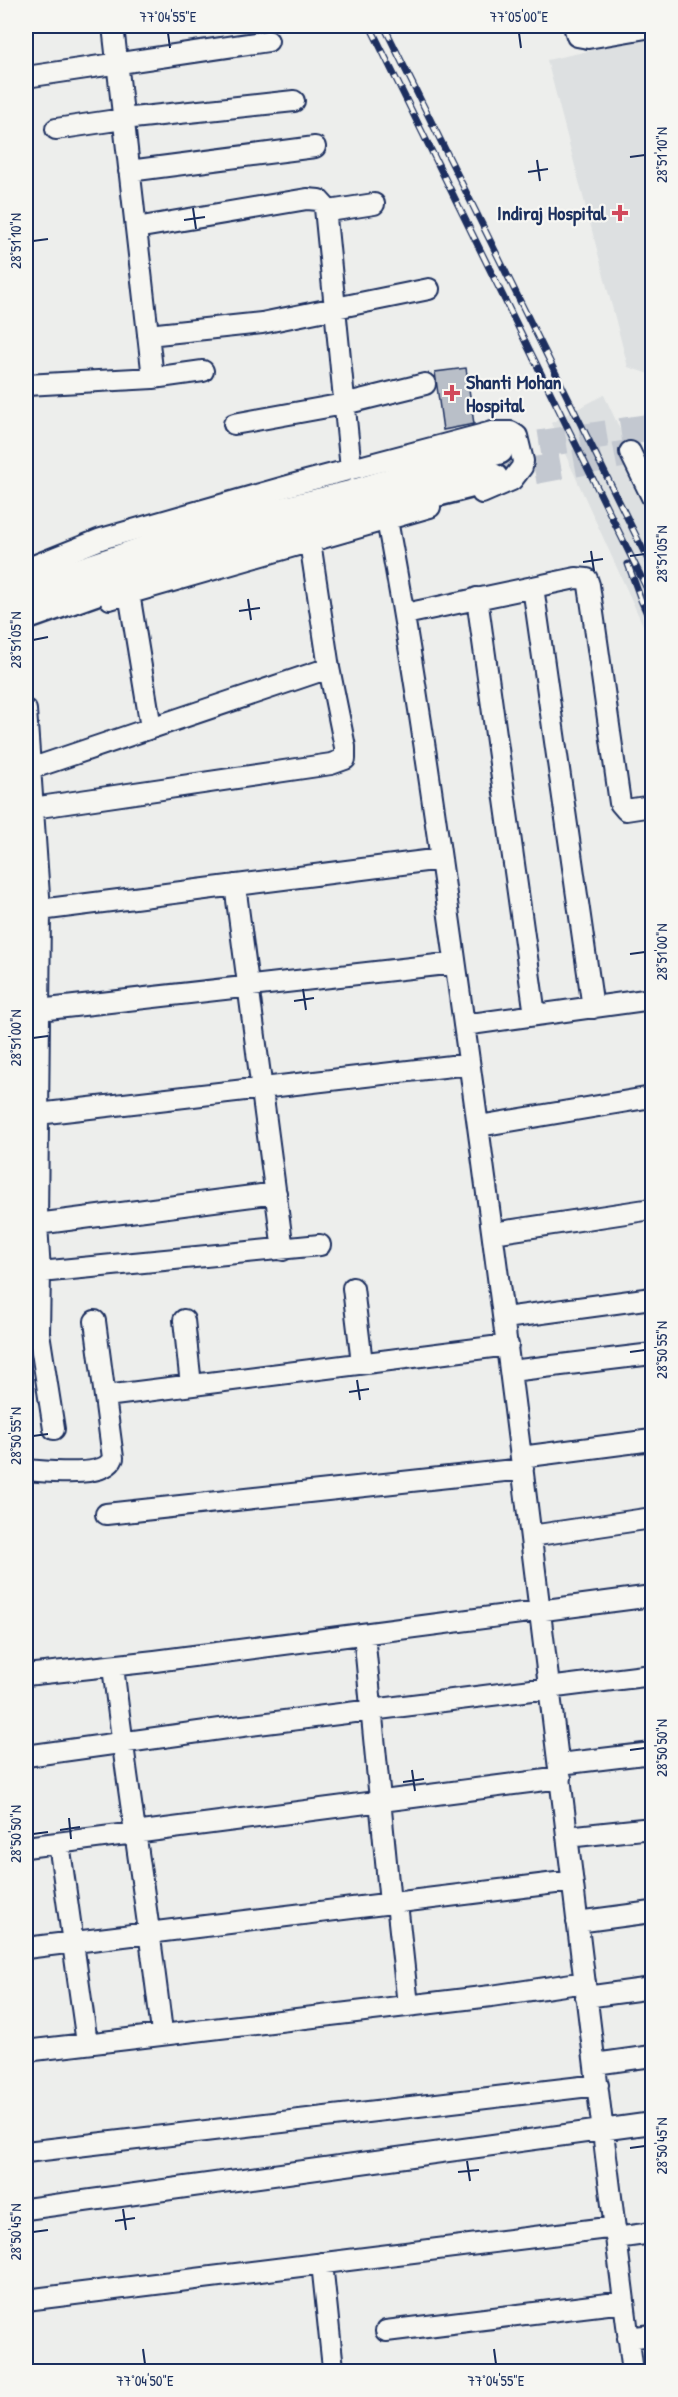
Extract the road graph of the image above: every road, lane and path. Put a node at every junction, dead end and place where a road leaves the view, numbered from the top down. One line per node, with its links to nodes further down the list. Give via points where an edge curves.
1 (113, 26): 5 (street)
2 (574, 26): 3 (street, via 577,36 588,38)
3 (652, 27)
4 (268, 40): 5 (street)
5 (117, 64): 6 (street); 8 (street)
6 (26, 77)
7 (294, 101): 8 (street)
8 (123, 119): 9 (street); 11 (street)
9 (56, 129)
10 (315, 147): 11 (street)
11 (129, 171): 14 (street)
12 (374, 204): 13 (street, via 335,211)
13 (325, 208): 14 (street, via 319,200 308,199); 16 (street)
14 (136, 228): 17 (street)
15 (429, 289): 16 (street)
16 (336, 308): 17 (street, via 262,323); 22 (street)
17 (148, 335): 19 (street)
18 (203, 371): 19 (street)
19 (153, 378): 21 (street)
20 (425, 384): 22 (street)
21 (26, 385)
22 (344, 404): 23 (street); 26 (street)
23 (234, 424)
24 (499, 450): 33 (street, via 368,490 202,531)
25 (630, 452): 28 (street)
26 (351, 469): 29 (street, via 492,432 511,432 517,436 523,461 512,480); 31 (street, via 101,539)
27 (494, 478): 37 (street, via 206,552)
28 (652, 496)
29 (387, 520): 30 (street); 36 (street)
30 (310, 542): 34 (street); 39 (street)
31 (26, 570)
32 (533, 587): 35 (street); 43 (street, via 586,579 620,803 626,810); 51 (street)
33 (26, 590)
34 (129, 593): 38 (street); 41 (street)
35 (477, 598): 36 (street); 53 (street)
36 (405, 614): 45 (street)
37 (26, 616)
38 (26, 627)
39 (329, 668): 41 (street); 44 (street, via 345,747 345,759 339,762)
40 (26, 710): 42 (street)
41 (151, 728): 42 (street)
42 (30, 769): 44 (street)
43 (652, 806)
44 (33, 808): 47 (street)
45 (441, 859): 46 (street); 48 (street)
46 (235, 885): 47 (street); 49 (street)
47 (40, 910): 52 (street)
48 (455, 963): 49 (street); 54 (street)
49 (247, 986): 52 (street); 56 (street)
50 (652, 999): 51 (street)
51 (592, 1008): 53 (street)
52 (39, 1010): 58 (street)
53 (535, 1015): 54 (street)
54 (464, 1025): 55 (street)
55 (470, 1064): 56 (street); 59 (street)
56 (261, 1088): 58 (street); 60 (street)
57 (652, 1097): 59 (street)
58 (38, 1114): 62 (street)
59 (479, 1126): 63 (street)
60 (276, 1193): 62 (street); 65 (street)
61 (652, 1209): 63 (street)
62 (37, 1224): 66 (street)
63 (493, 1233): 69 (street)
64 (320, 1245): 65 (street)
65 (283, 1250): 66 (street)
66 (40, 1272): 78 (street, via 39,1341)
67 (353, 1288): 74 (street)
68 (652, 1298): 69 (street)
69 (505, 1318): 72 (street)
70 (184, 1320): 76 (street)
71 (95, 1321): 77 (street)
72 (508, 1345): 74 (street); 75 (street)
73 (652, 1354): 75 (street)
74 (362, 1363): 76 (street)
75 (511, 1371): 80 (street)
76 (191, 1385): 77 (street)
77 (106, 1396): 81 (street, via 111,1465 76,1472)
78 (54, 1429)
79 (652, 1440): 80 (street)
80 (522, 1463): 82 (street); 84 (street)
81 (26, 1470)
82 (106, 1514)
83 (652, 1518): 84 (street)
84 (531, 1536): 86 (street)
85 (652, 1596): 86 (street)
86 (540, 1611): 87 (street); 91 (street)
87 (364, 1634): 88 (street); 92 (street)
88 (113, 1665): 89 (street); 93 (street)
89 (26, 1675)
90 (652, 1675): 91 (street)
91 (549, 1688): 92 (street); 96 (street)
92 (373, 1710): 93 (street); 97 (street)
93 (122, 1742): 95 (street); 99 (street)
94 (652, 1753): 96 (street)
95 (26, 1756)
96 (560, 1771): 97 (street); 100 (street)
97 (381, 1801): 99 (street); 104 (street)
98 (652, 1828): 100 (street)
99 (136, 1833): 101 (street); 107 (street)
100 (567, 1837): 103 (street)
101 (59, 1843): 102 (street); 108 (street)
102 (26, 1847)
103 (572, 1881): 104 (street); 106 (street)
104 (394, 1903): 107 (street); 112 (street)
105 (652, 1912): 106 (street)
106 (577, 1923): 111 (street)
107 (151, 1933): 108 (street); 113 (street)
108 (73, 1942): 109 (street); 114 (street)
109 (26, 1948)
110 (652, 1988): 111 (street)
111 (586, 1990): 112 (street); 117 (street)
112 (408, 2005): 113 (street)
113 (162, 2033): 114 (street)
114 (87, 2043): 115 (street)
115 (26, 2050)
116 (652, 2056): 117 (street)
117 (595, 2064): 118 (street)
118 (598, 2085): 120 (street); 121 (street)
119 (652, 2123): 120 (street)
120 (604, 2130): 122 (street); 123 (street)
121 (26, 2152)
122 (26, 2210)
123 (616, 2233): 124 (street); 125 (street); 127 (street)
124 (652, 2233)
125 (322, 2263): 126 (street); 131 (street)
126 (26, 2300)
127 (624, 2301): 128 (street); 130 (street)
128 (386, 2331)
129 (652, 2335): 130 (street)
130 (628, 2338): 132 (street)
131 (333, 2368)
132 (633, 2372)

